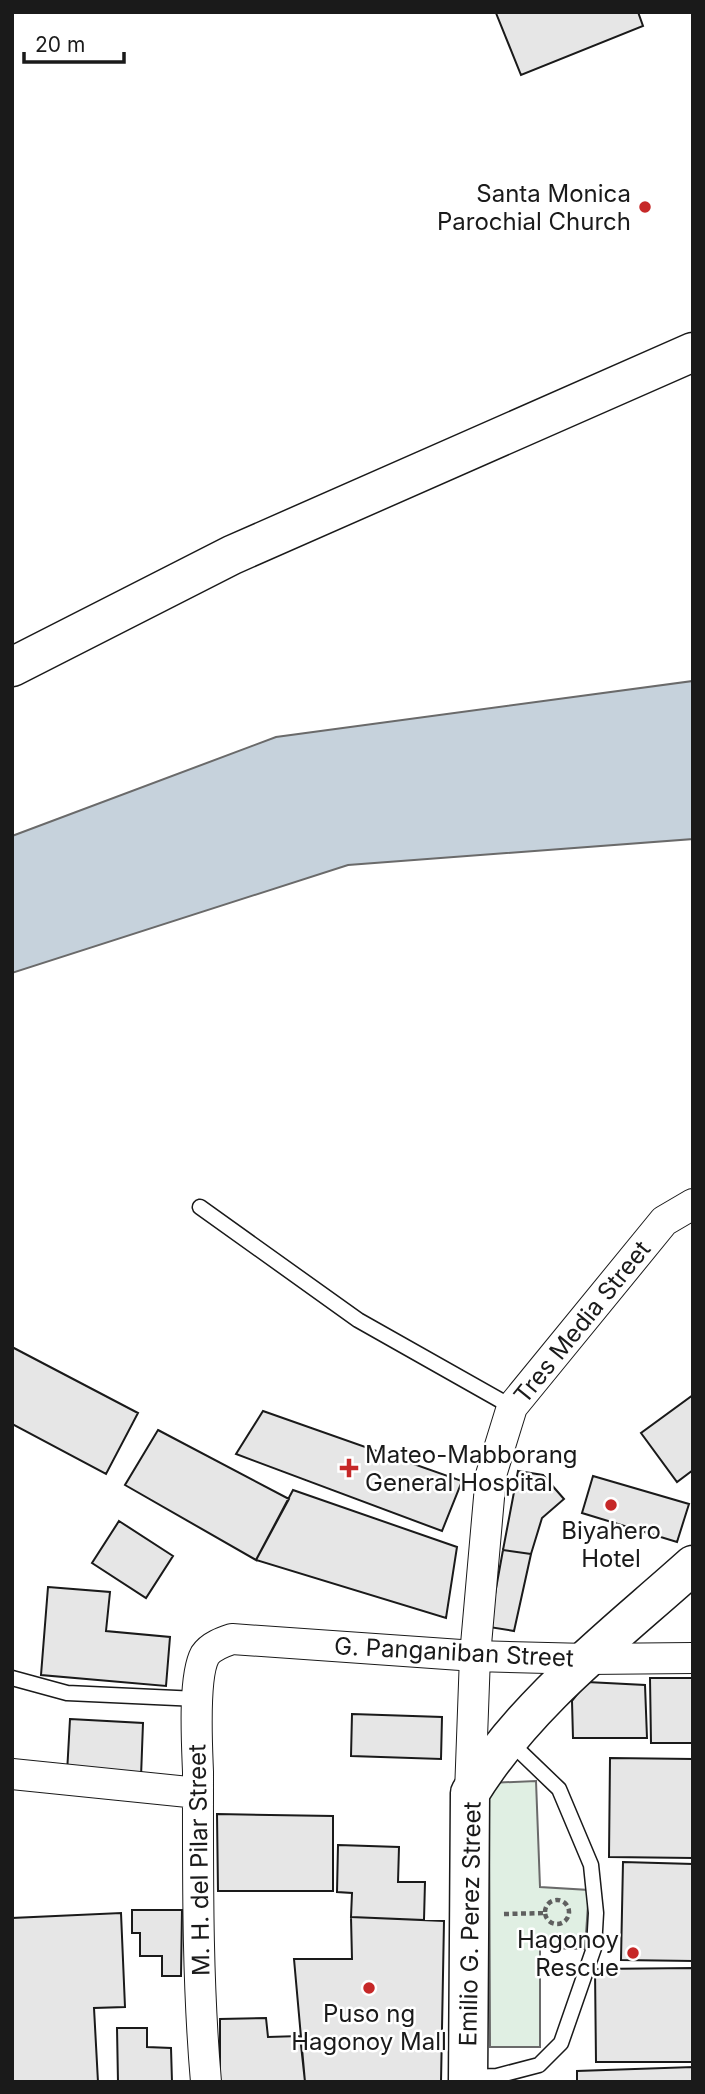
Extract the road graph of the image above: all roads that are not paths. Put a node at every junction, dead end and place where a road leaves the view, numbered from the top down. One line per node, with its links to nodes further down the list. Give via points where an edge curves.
1 (693, 352): 2 (main road, via 232,555)
2 (12, 667)
3 (693, 1204): 5 (street, Tres Media Street, via 664,1221)
4 (200, 1207): 5 (lane, via 358,1320)
5 (512, 1407): 8 (street, Tres Media Street, via 491,1475)
6 (693, 1565): 10 (main road, Emilio G. Perez Street)
7 (216, 1645): 8 (street, G. Panganiban Street, via 251,1639); 12 (street, M. H. del Pilar Street, via 205,1655)
8 (475, 1656): 10 (street, G. Panganiban Street); 16 (street, Tres Media Street)
9 (693, 1658): 10 (street, G. Panganiban Street)
10 (587, 1660): 13 (main road, Emilio G. Perez Street)
11 (12, 1678): 12 (lane, via 67,1693)
12 (198, 1699): 15 (street, M. H. del Pilar Street)
13 (508, 1739): 16 (main road, Emilio G. Perez Street); 17 (lane, via 559,1789 591,1865 594,1948 561,2043 539,2065)
14 (12, 1774): 15 (street)
15 (198, 1793): 18 (street, M. H. del Pilar Street)
16 (470, 1793): 17 (main road, Emilio G. Perez Street)
17 (468, 2079)
18 (206, 2082)

